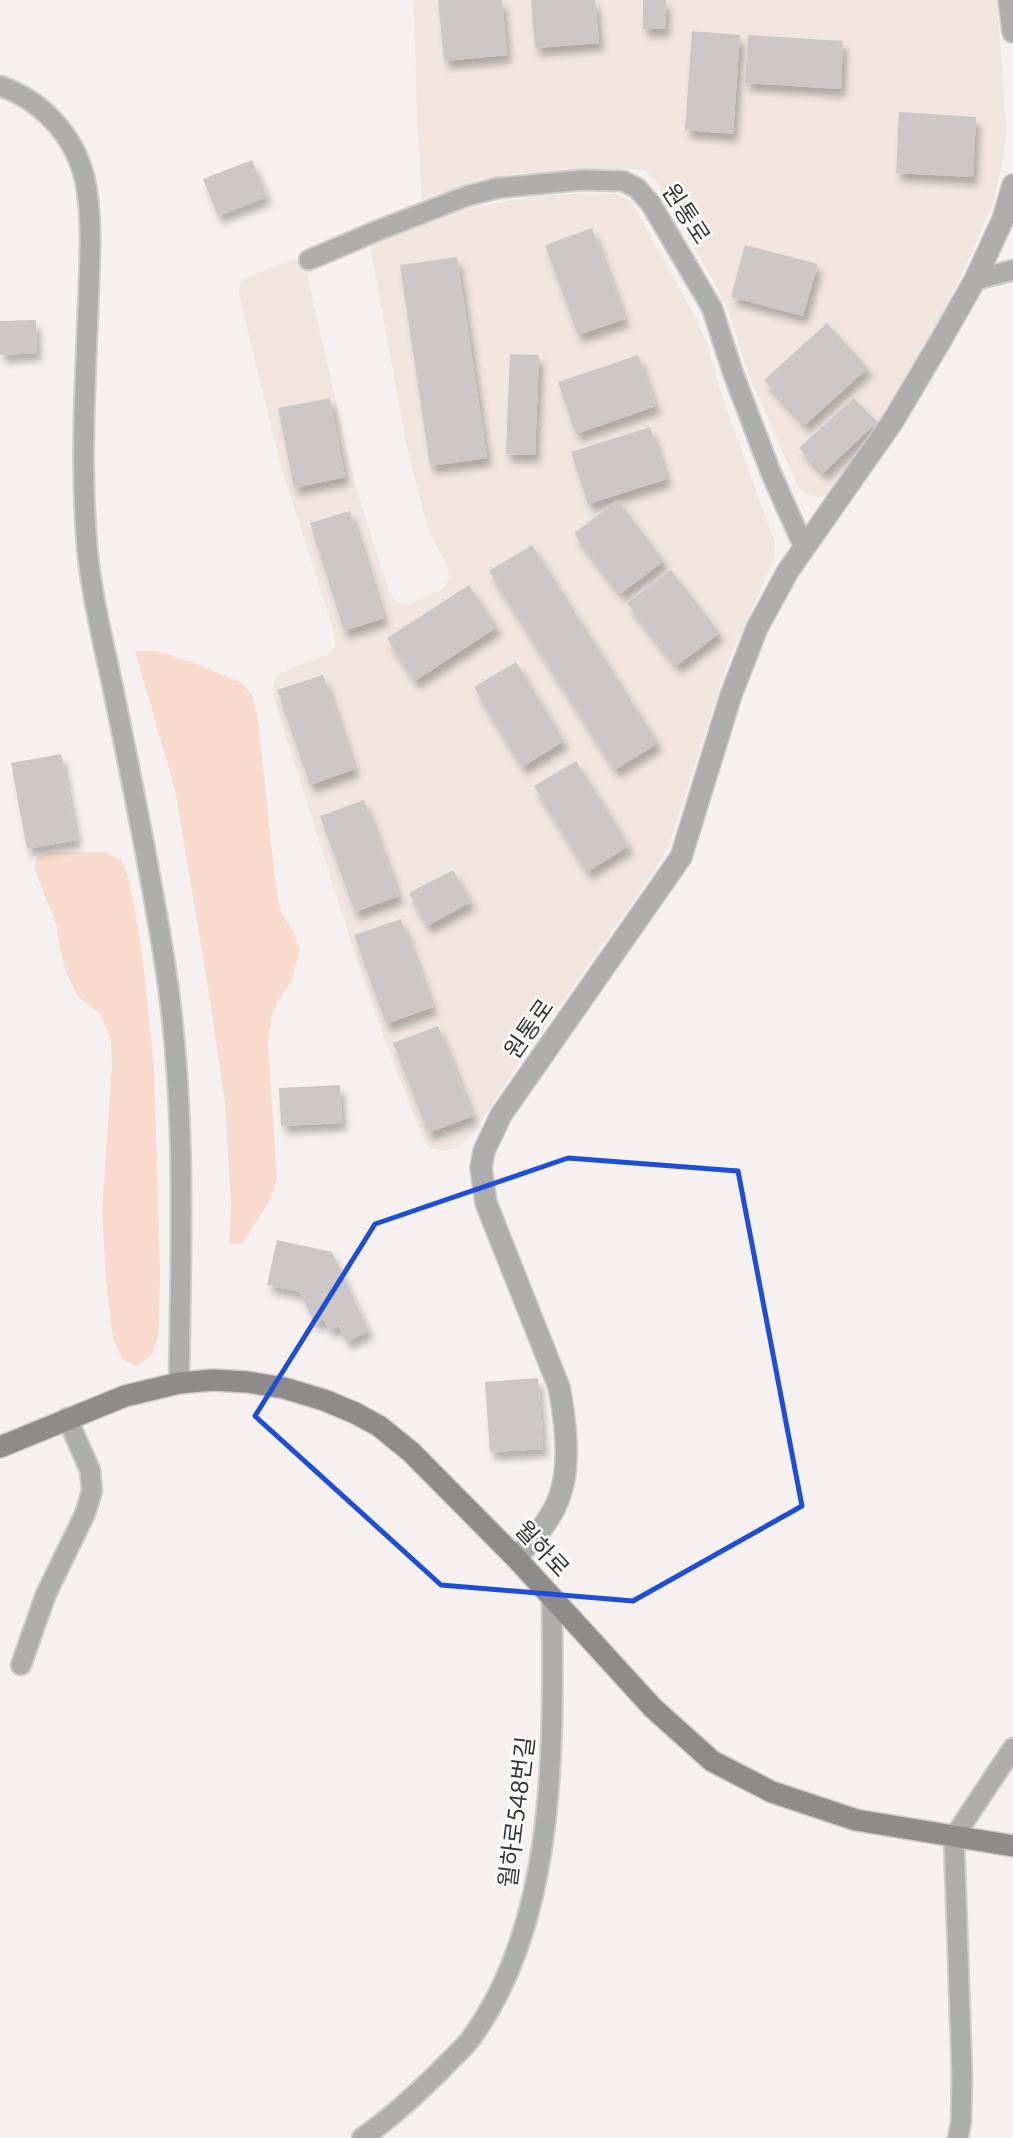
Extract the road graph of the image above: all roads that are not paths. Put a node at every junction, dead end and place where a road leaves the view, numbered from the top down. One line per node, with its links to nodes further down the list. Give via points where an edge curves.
1 (1009, 0): 2 (street)
2 (1013, 32)
3 (0, 86): 9 (lane, via 33,103 58,125 74,149 84,177 89,274 86,534 174,1027 182,1221)
4 (1013, 185): 7 (street, 원통로)
5 (309, 260): 8 (lane, 원통로, via 467,196 498,188 582,180 623,181 637,188 712,308 761,448)
6 (1013, 270): 7 (lane)
7 (975, 280): 8 (street, 원통로, via 893,421)
8 (804, 547): 12 (street, 원통로, via 757,628 681,857 501,1115 484,1151 481,1168 486,1203 559,1387 565,1414 561,1494 553,1512)
9 (179, 1382): 10 (street, 월하로); 12 (street, 월하로, via 214,1380 284,1388 355,1413 411,1452)
10 (67, 1418): 11 (street, 월하로); 14 (lane, via 90,1470 92,1491 46,1594)
11 (0, 1447)
12 (516, 1558): 13 (street, 월하로)
13 (552, 1598): 16 (street, 월하로, via 653,1708 712,1761 772,1792 856,1820); 18 (lane, 월하로548번길, via 553,1713 543,1844 513,1964 468,2042 425,2086)
14 (21, 1665)
15 (1013, 1748): 16 (lane)
16 (954, 1837): 17 (street, 월하로); 19 (lane, via 962,2077)
17 (1013, 1846)
18 (362, 2138)
19 (958, 2138)

